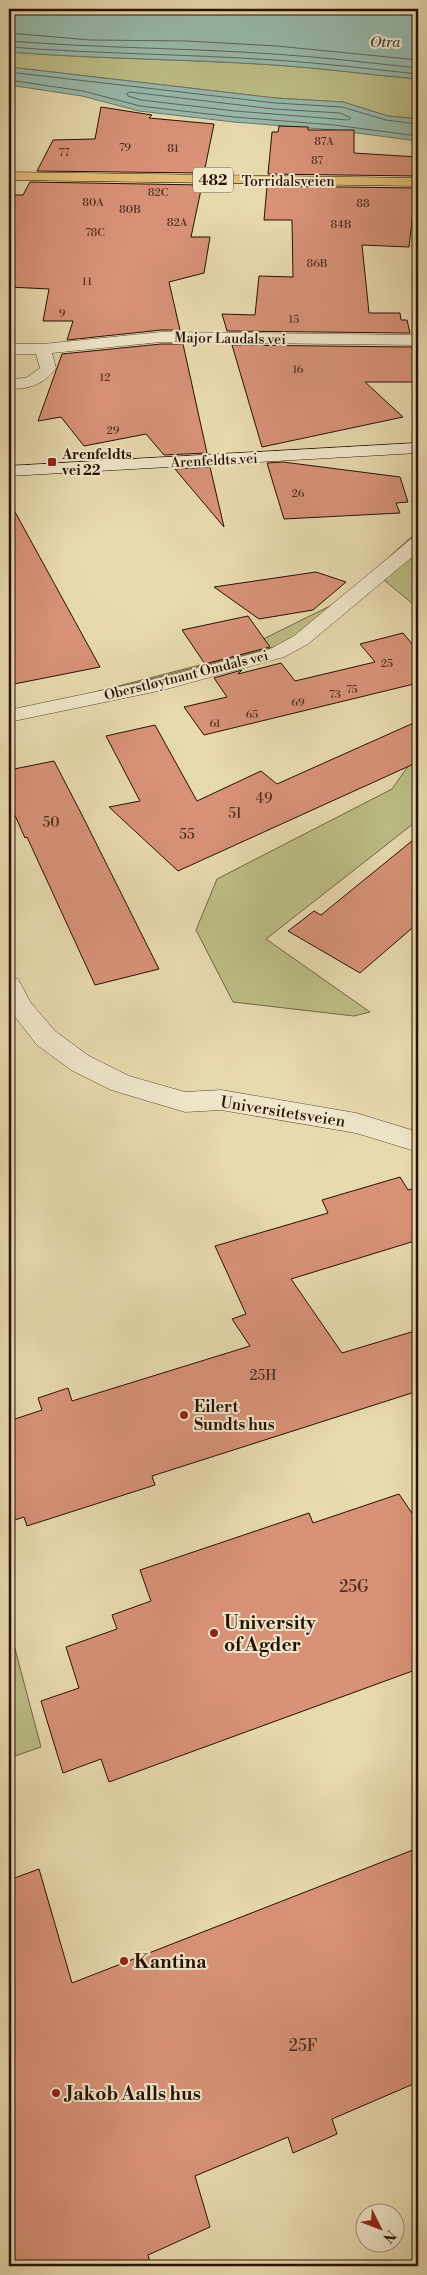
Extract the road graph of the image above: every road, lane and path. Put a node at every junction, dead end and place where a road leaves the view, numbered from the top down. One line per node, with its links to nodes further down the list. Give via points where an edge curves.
1 (9, 176): 2 (main road, Torridalsveien / 482)
2 (418, 182)
3 (418, 340): 5 (street, Major Laudals vei, via 161,336)
4 (9, 349): 5 (street, Major Laudals vei)
5 (43, 349): 6 (street, via 48,368 42,377 24,384)
6 (9, 384)
7 (418, 448): 8 (street, Arenfeldts vei)
8 (9, 471)
9 (418, 543): 10 (street, Oberstløytnant Omdals vei, via 301,640 276,653 162,684)
10 (9, 716)
11 (9, 985): 12 (street, Universitetsveien, via 21,1008 46,1038 80,1063 120,1083 185,1102 221,1100 356,1123)
12 (418, 1142)

